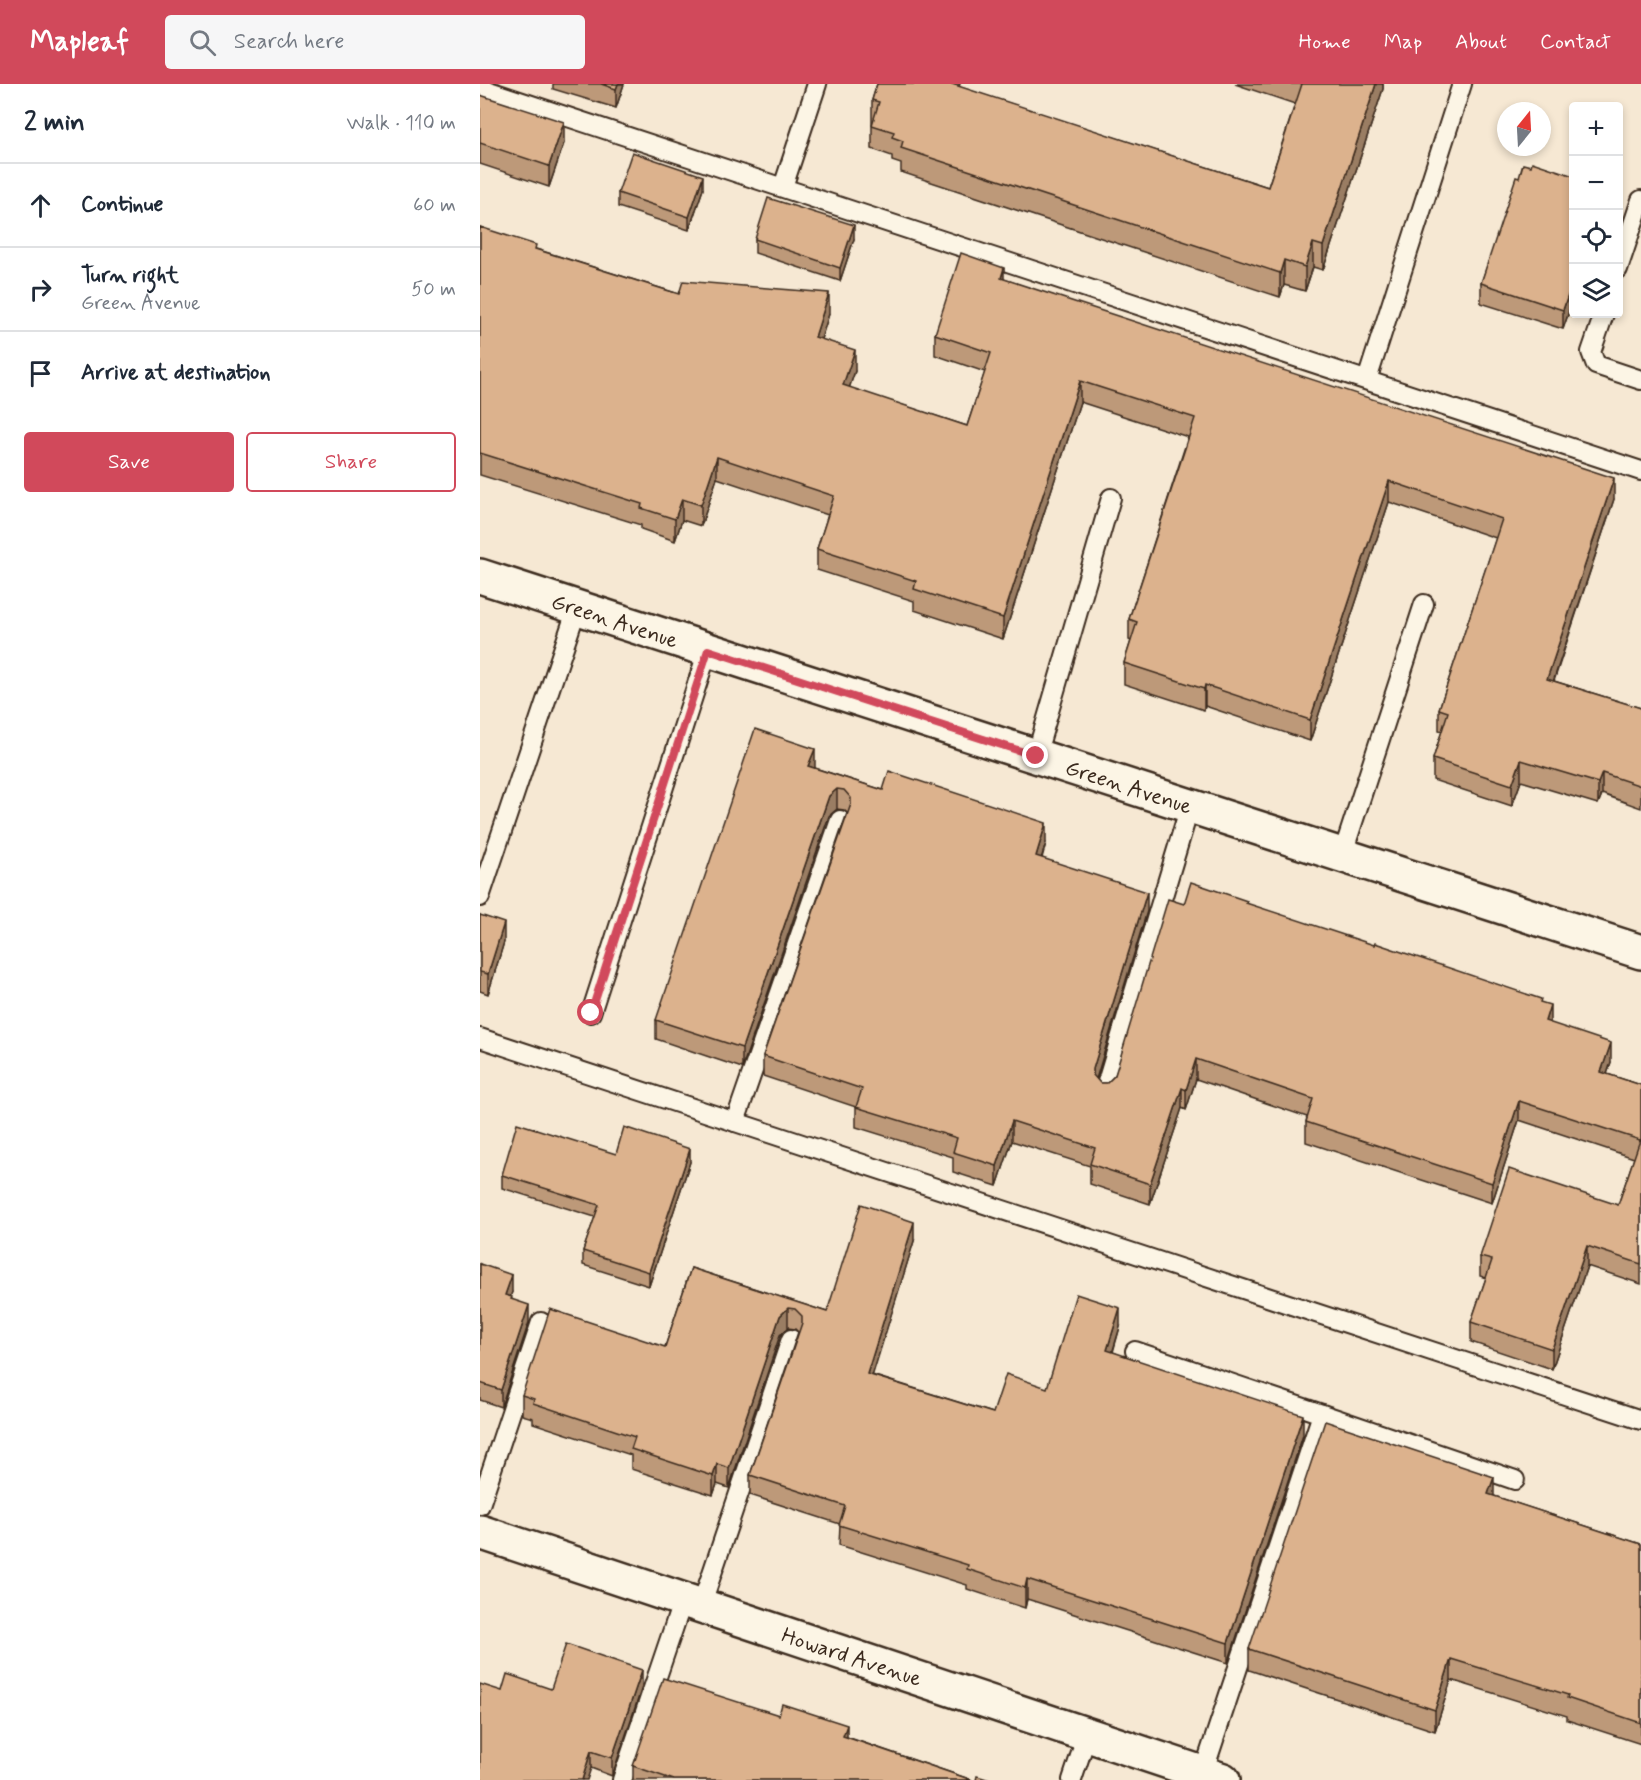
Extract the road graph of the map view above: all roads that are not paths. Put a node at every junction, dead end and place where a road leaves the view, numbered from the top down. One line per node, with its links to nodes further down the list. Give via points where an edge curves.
1 (817, 84): 4 (lane)
2 (1462, 84): 8 (lane)
3 (480, 88): 4 (lane)
4 (783, 187): 8 (lane)
5 (1641, 200): 6 (lane)
6 (1620, 264)
7 (1603, 318): 9 (lane, via 1591,352 1596,365)
8 (1367, 380): 10 (lane)
9 (1641, 380)
10 (1641, 471)
11 (1111, 498): 16 (lane)
12 (480, 576): 14 (street, Green Avenue)
13 (1424, 604): 19 (lane)
14 (577, 608): 15 (street, Green Avenue); 20 (lane)
15 (708, 650): 16 (street, Green Avenue); 22 (lane)
16 (1036, 756): 17 (street, Green Avenue)
17 (1190, 806): 19 (street, Green Avenue); 24 (lane)
18 (840, 820): 25 (lane)
19 (1342, 855): 21 (street, Green Avenue)
20 (480, 897)
21 (1641, 952)
22 (591, 1013)
23 (480, 1038): 25 (lane)
24 (1104, 1092)
25 (735, 1122): 30 (lane)
26 (541, 1322): 32 (lane)
27 (791, 1339): 34 (lane)
28 (1135, 1351): 29 (lane)
29 (1322, 1414): 31 (lane); 36 (lane)
30 (1641, 1420)
31 (1515, 1480)
32 (480, 1505)
33 (480, 1532): 34 (street, Howard Avenue)
34 (692, 1603): 35 (street, Howard Avenue); 37 (lane)
35 (1087, 1735): 36 (street, Howard Avenue); 38 (lane)
36 (1213, 1777)
37 (622, 1780)
38 (1072, 1780)

